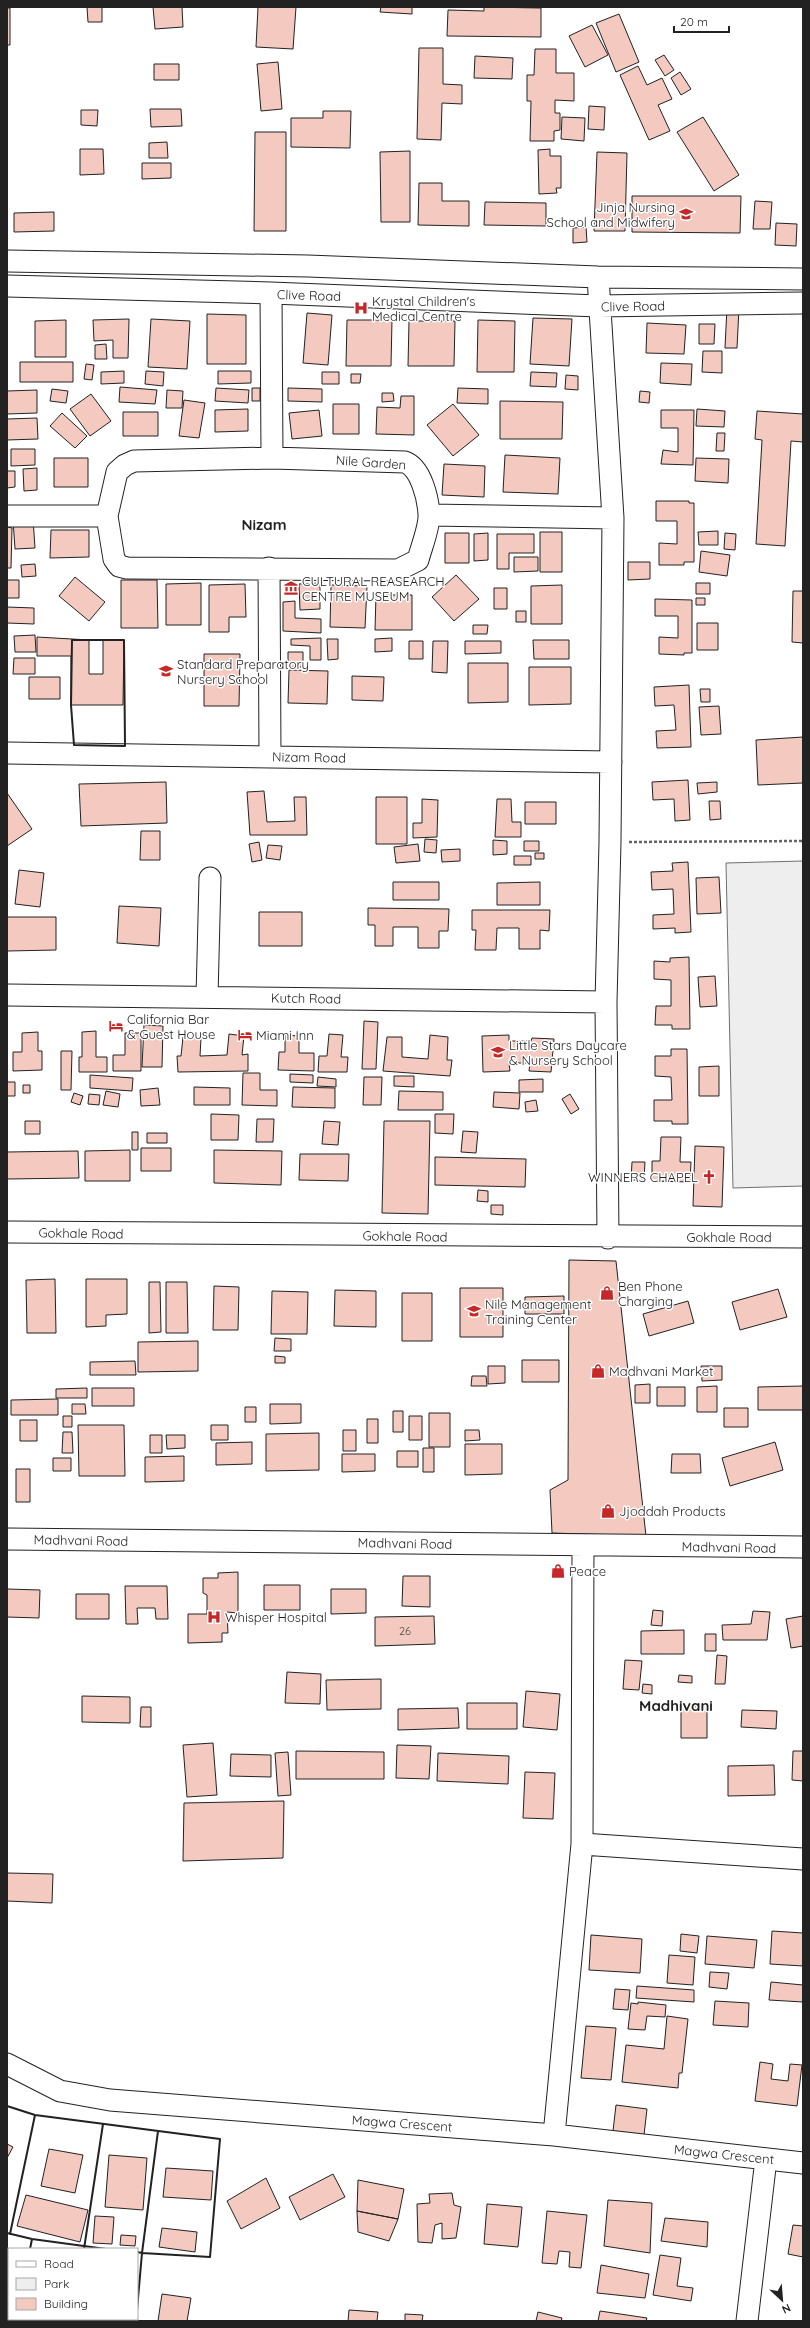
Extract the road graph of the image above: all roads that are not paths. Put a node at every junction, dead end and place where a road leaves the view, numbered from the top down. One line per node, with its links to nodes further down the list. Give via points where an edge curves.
1 (7, 261): 2 (street)
2 (308, 266): 3 (street); 7 (street)
3 (598, 277): 4 (street); 9 (street)
4 (803, 279)
5 (7, 286): 6 (street, Clive Road)
6 (270, 293): 7 (street, Clive Road); 10 (street)
7 (309, 295): 9 (street, Clive Road)
8 (803, 303): 9 (street, Clive Road)
9 (598, 306): 14 (street)
10 (272, 458): 11 (street, Nile Garden, via 405,462 413,465 418,472); 13 (street, Nile Garden, via 134,461 116,472)
11 (429, 515): 14 (street); 15 (street, Nile Garden, via 418,560 398,570)
12 (7, 516): 13 (street)
13 (106, 516): 15 (street, Nile Garden, via 114,559 119,566)
14 (613, 518): 18 (street)
15 (269, 568): 17 (street)
16 (7, 752): 17 (street, Nizam Road)
17 (270, 756): 18 (street, Nizam Road)
18 (611, 762): 22 (street)
19 (210, 878): 21 (street)
20 (7, 995): 21 (street, Kutch Road)
21 (207, 998): 22 (street, Kutch Road)
22 (606, 1002): 25 (street)
23 (7, 1232): 25 (street, Gokhale Road)
24 (803, 1237): 25 (street, Gokhale Road)
25 (608, 1238)
26 (7, 1539): 27 (street, Madhvani Road)
27 (584, 1545): 28 (street, Madhvani Road); 29 (street)
28 (803, 1547)
29 (582, 1844): 30 (street); 32 (street)
30 (803, 1859)
31 (7, 2064): 32 (street, Magwa Crescent, via 60,2091 110,2100)
32 (554, 2135): 33 (street, Magwa Crescent)
33 (766, 2159): 34 (street, Magwa Crescent); 35 (street)
34 (803, 2163)
35 (747, 2321)

